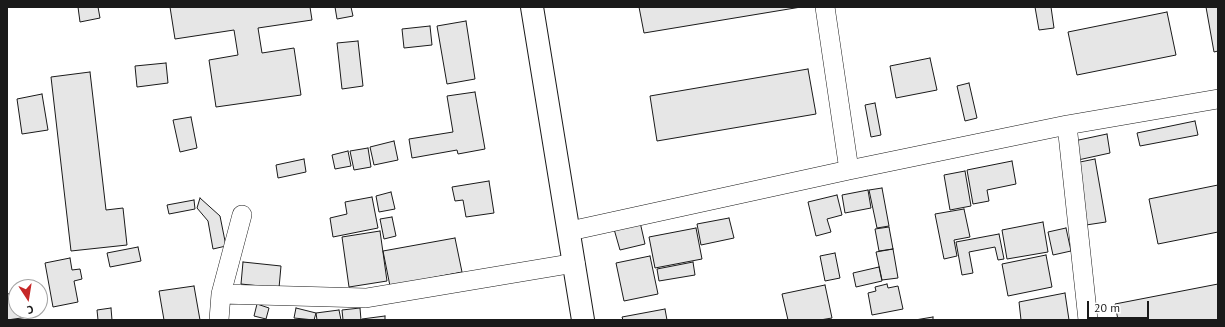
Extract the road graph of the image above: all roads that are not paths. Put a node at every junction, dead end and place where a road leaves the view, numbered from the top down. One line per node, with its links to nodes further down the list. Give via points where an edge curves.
1 (532, 7): 7 (street)
2 (825, 7): 5 (street)
3 (1218, 99): 4 (street)
4 (1067, 125): 5 (street); 12 (street)
5 (849, 170): 7 (street)
6 (242, 215): 9 (street)
7 (570, 231): 8 (street)
8 (575, 263): 9 (street, via 366,298); 11 (street)
9 (221, 294): 10 (street)
10 (219, 320)
11 (583, 320)
12 (1088, 320)

